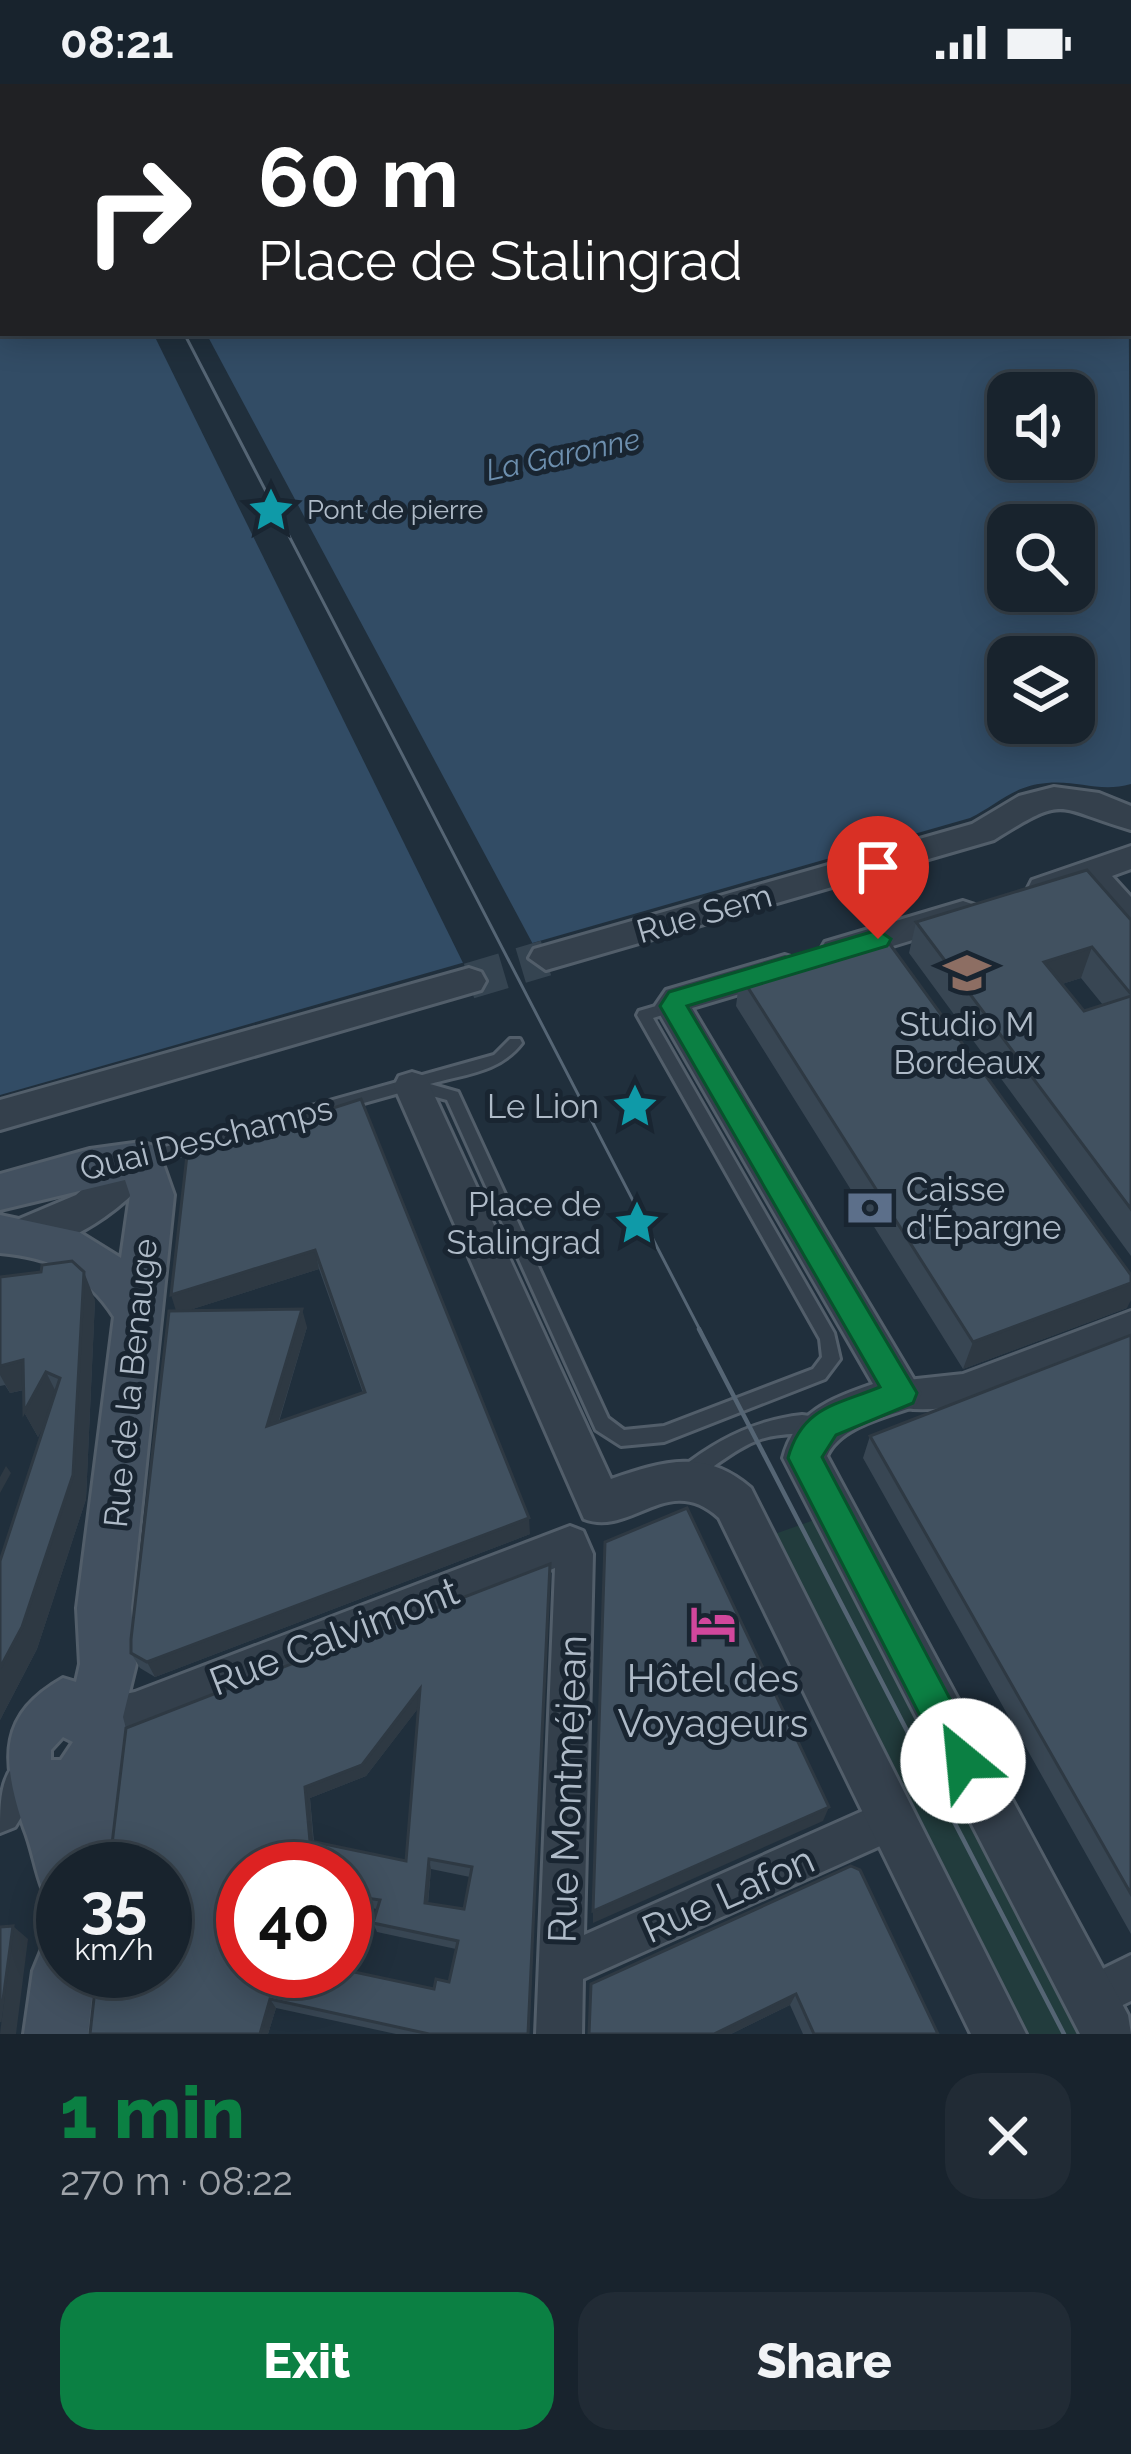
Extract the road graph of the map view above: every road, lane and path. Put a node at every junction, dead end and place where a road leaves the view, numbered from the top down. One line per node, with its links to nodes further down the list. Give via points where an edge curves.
1 (1131, 819): 6 (street, Rue Sem, via 1081,799 1041,800 983,832)
2 (1131, 857): 3 (street)
3 (1090, 872): 4 (street); 5 (street)
4 (1131, 918)
5 (878, 939): 7 (street); 9 (street)
6 (546, 958)
7 (903, 976)
8 (470, 981): 12 (street)
9 (674, 1006): 11 (lane, via 644,1015 828,1337 831,1359 819,1374 648,1438 621,1438 602,1424 453,1096); 18 (street)
10 (515, 1043): 11 (lane, via 499,1059)
11 (412, 1086): 13 (lane, Quai Deschamps); 21 (street)
12 (0, 1115)
13 (140, 1160): 14 (main road, Quai Deschamps); 15 (street, via 130,1177 76,1215); 16 (main road, Rue de la Benauge, via 152,1195)
14 (0, 1192)
15 (13, 1234): 16 (main road, via 79,1250 120,1282)
16 (137, 1312): 23 (main road, Rue de la Benauge, via 104,1608 109,1664)
17 (1131, 1326): 18 (street, via 964,1390)
18 (901, 1393): 19 (street)
19 (825, 1425): 20 (lane, via 791,1421 755,1434 717,1449); 30 (street, via 805,1447 810,1473)
20 (684, 1477): 21 (street); 25 (street, via 713,1482 744,1517)
21 (599, 1504): 22 (street)
22 (570, 1544): 23 (street, Rue Calvimont); 28 (street, Rue Montméjean)
23 (78, 1731): 24 (main road, via 68,1789); 27 (main road, Rue de la Benauge)
24 (19, 1792): 26 (main road, via 52,1821)
25 (892, 1819): 28 (street, Rue Lafon, via 590,1957); 33 (street)
26 (57, 1842)
27 (84, 1842)
28 (562, 1957): 32 (street, Rue Montméjean)
29 (61, 1998): 31 (main road)
30 (1110, 2003)
31 (56, 2034)
32 (559, 2034)
33 (1000, 2034)

